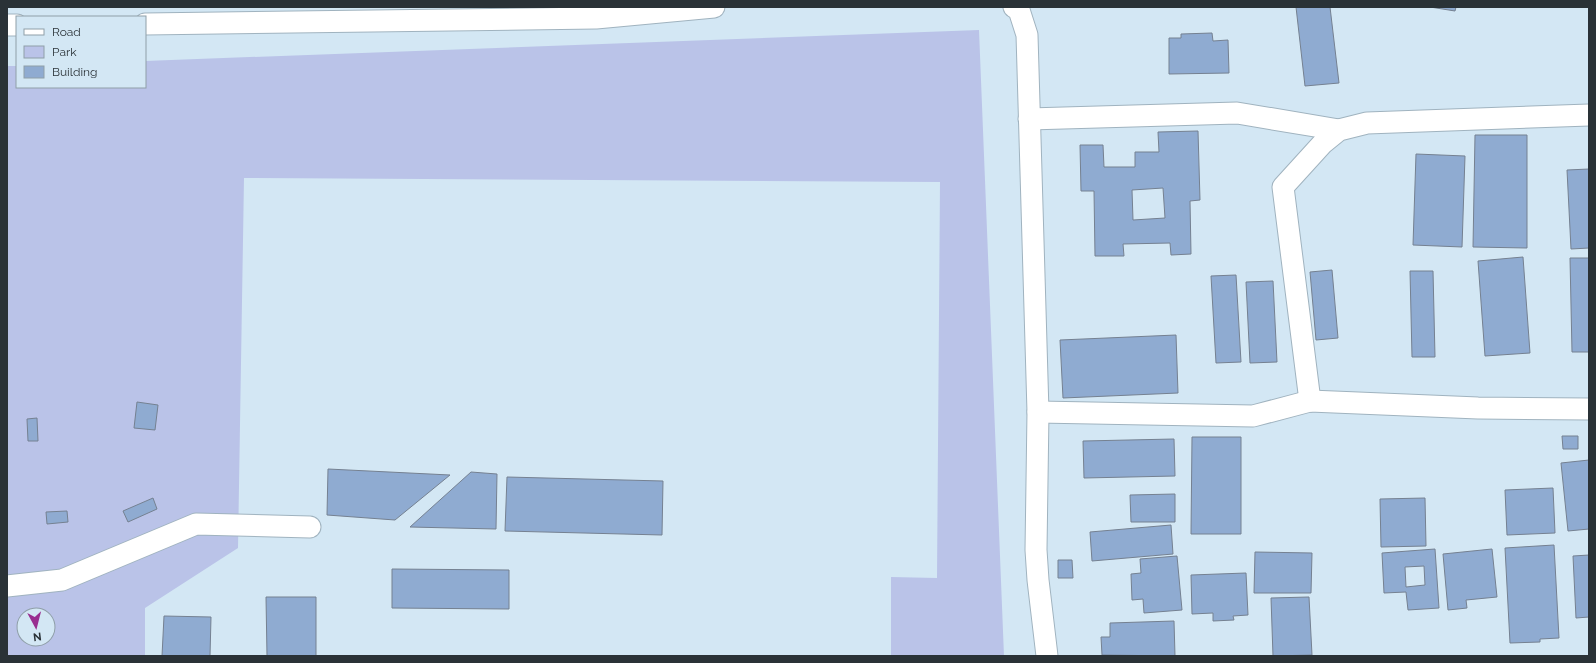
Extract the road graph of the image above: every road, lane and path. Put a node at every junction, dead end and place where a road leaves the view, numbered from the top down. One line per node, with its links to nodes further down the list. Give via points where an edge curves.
1 (714, 7): 3 (street)
2 (1014, 7): 7 (street, via 1019,10 1027,35)
3 (596, 13): 4 (street)
4 (291, 15): 5 (street)
5 (146, 24)
6 (1589, 115): 8 (street, via 1367,122)
7 (1029, 119): 8 (street, via 1237,113); 11 (street)
8 (1339, 130): 9 (street, via 1323,143 1283,187)
9 (1310, 401): 10 (street, via 1478,408); 11 (street, via 1253,416)
10 (1589, 409)
11 (1038, 412): 14 (street, via 1036,550)
12 (310, 527): 13 (street, via 196,524 62,580)
13 (7, 586)
14 (1047, 656)

